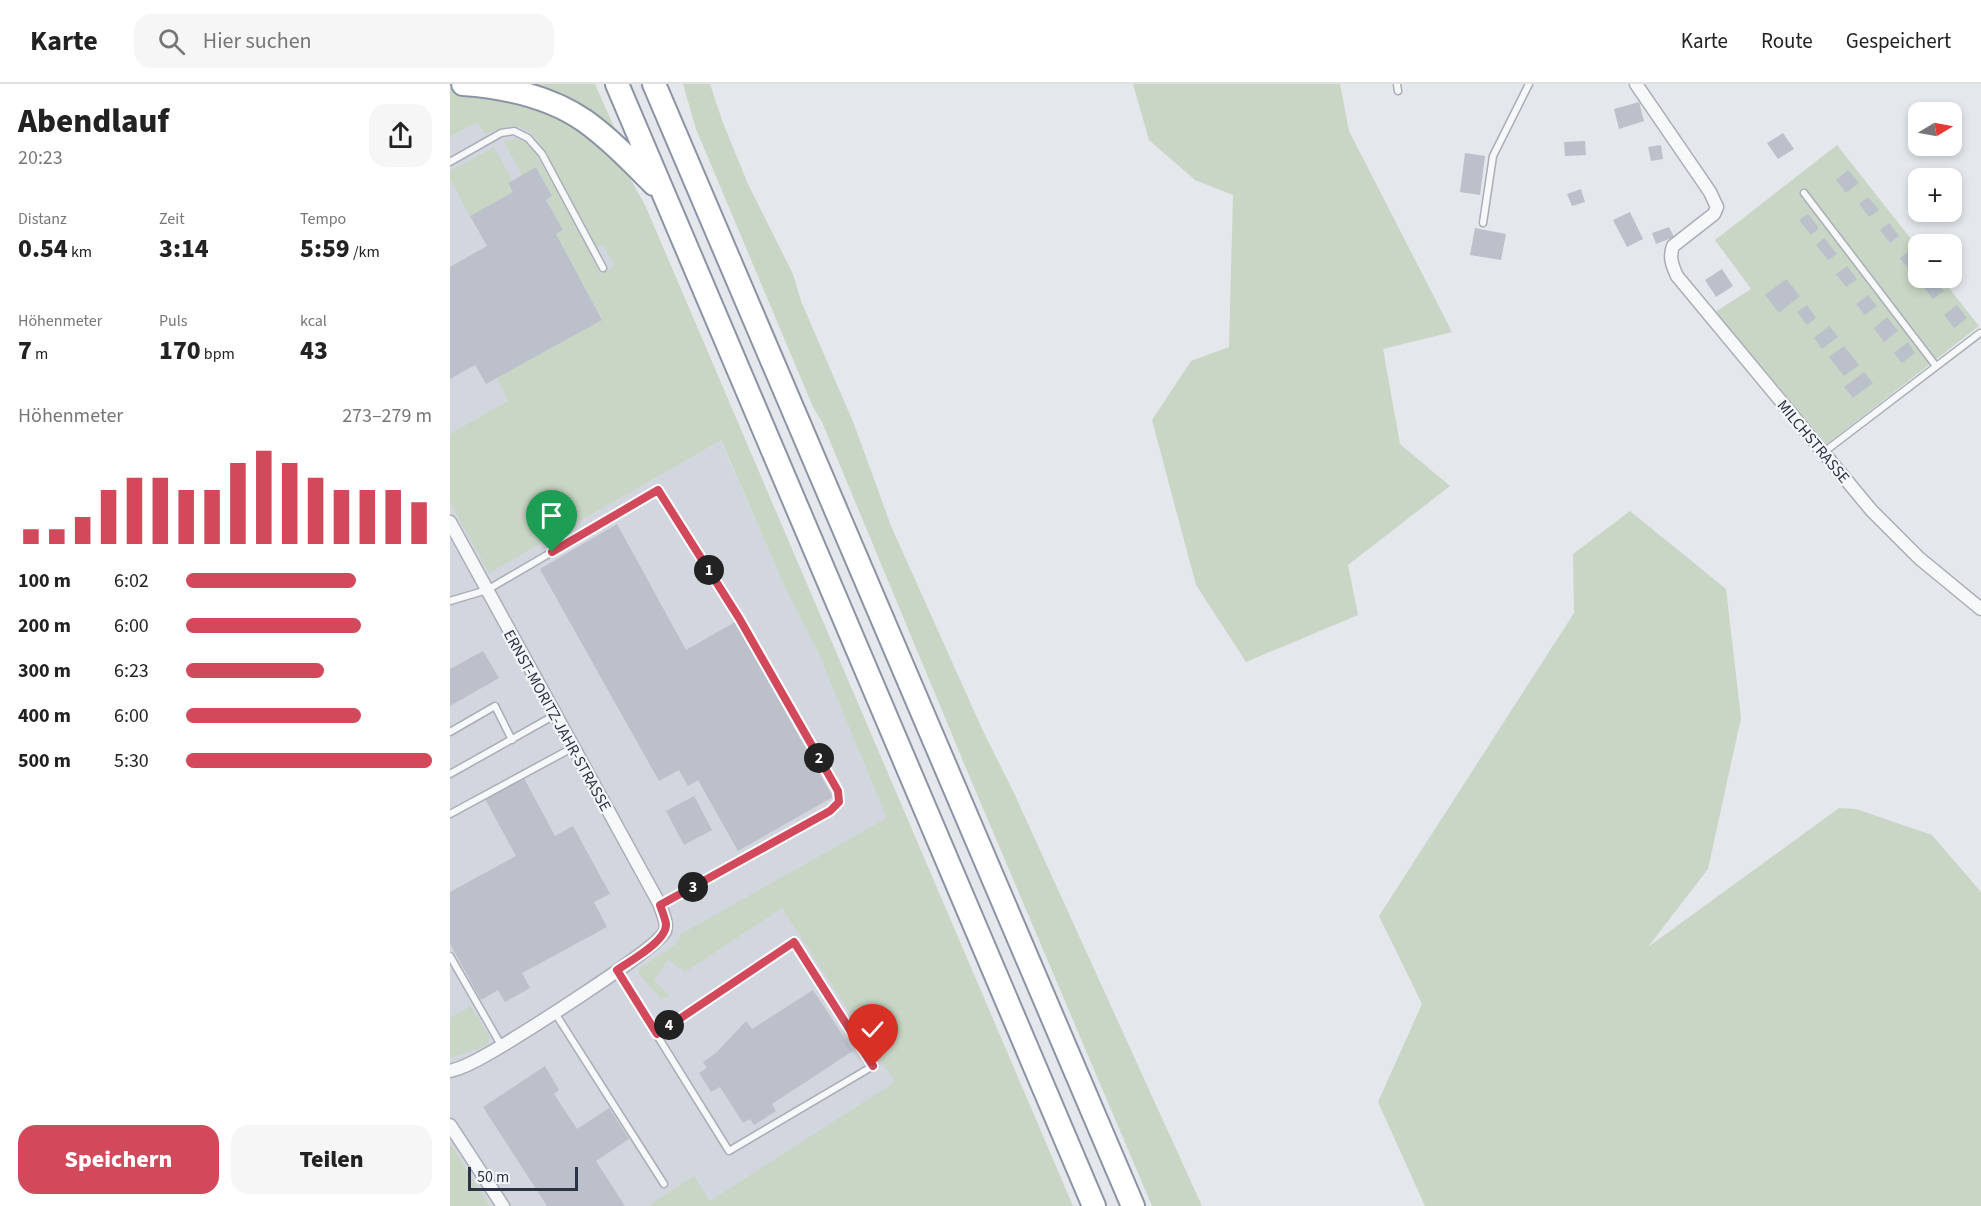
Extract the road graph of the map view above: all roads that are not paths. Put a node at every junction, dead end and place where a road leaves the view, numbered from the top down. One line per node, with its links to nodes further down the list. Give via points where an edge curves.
1 (463, 84): 9 (highway, via 528,94 585,121)
2 (617, 84): 9 (highway)
3 (654, 84): 7 (highway)
4 (670, 84): 7 (highway)
5 (1529, 84): 11 (lane, via 1493,156)
6 (1636, 84): 15 (street, MILCHSTRASSE, via 1717,207 1714,214 1673,246 1671,263 1677,276)
7 (669, 120): 37 (highway)
8 (450, 162): 12 (lane, via 501,133 514,131 528,138 542,154)
9 (663, 193): 36 (highway)
10 (1804, 193): 14 (lane)
11 (1483, 223)
12 (603, 268)
13 (1980, 333): 14 (lane)
14 (1936, 366): 15 (lane)
15 (1823, 453): 19 (street, MILCHSTRASSE, via 1919,558)
16 (450, 522): 17 (street, ERNST-MORITZ-JAHR-STRASSE)
17 (487, 590): 18 (lane); 20 (street, ERNST-MORITZ-JAHR-STRASSE); 26 (lane, via 658,490 739,618 838,791 839,802 830,811)
18 (450, 601)
19 (1981, 609)
20 (555, 715): 22 (lane); 23 (street, ERNST-MORITZ-JAHR-STRASSE)
21 (450, 732): 22 (lane, via 495,706)
22 (512, 740): 24 (lane)
23 (572, 748): 25 (lane); 26 (street, ERNST-MORITZ-JAHR-STRASSE)
24 (450, 774)
25 (450, 814)
26 (660, 905): 28 (street, ERNST-MORITZ-JAHR-STRASSE, via 666,925 664,932 656,943)
27 (450, 956): 31 (lane)
28 (617, 970): 29 (street); 30 (lane)
29 (554, 1012): 31 (street); 34 (lane)
30 (657, 1034): 30 (lane, via 729,1152 873,1066 794,942)
31 (501, 1045): 32 (street)
32 (450, 1071)
33 (450, 1125): 35 (street)
34 (664, 1184)
35 (502, 1206)
36 (1094, 1206)
37 (1133, 1206)

